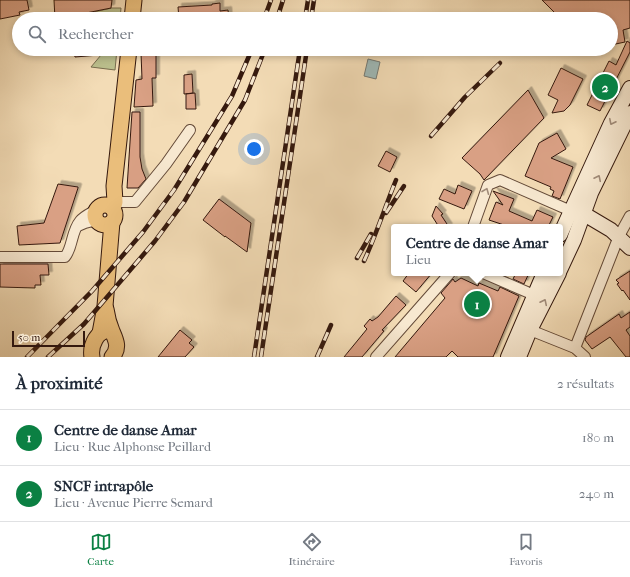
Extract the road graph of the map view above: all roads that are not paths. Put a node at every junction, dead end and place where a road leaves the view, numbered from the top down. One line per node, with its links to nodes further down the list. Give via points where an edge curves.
1 (134, 0): 2 (main road)
2 (133, 12)
3 (127, 56): 8 (main road, via 114,186)
4 (630, 88): 7 (main road, one-way to 7, via 611,123)
5 (630, 113): 7 (main road, one-way to 5, via 591,193)
6 (190, 130): 8 (street, via 135,202)
7 (577, 212): 10 (street, one-way to 7, via 488,184 500,180); 11 (main road); 12 (main road); 15 (main road)
8 (106, 213): 14 (street, via 81,220 65,257); 22 (main road, via 111,240 105,306)
9 (630, 216): 12 (street)
10 (473, 224)
11 (563, 231)
12 (619, 236): 13 (main road); 23 (street)
13 (630, 248)
14 (0, 257)
15 (563, 260)
16 (447, 276): 26 (street)
17 (490, 276): 20 (street)
18 (543, 276): 20 (main road)
19 (557, 276): 21 (main road, one-way to 19)
20 (534, 295): 21 (main road)
21 (526, 328): 23 (street); 27 (main road); 28 (main road)
22 (106, 333): 24 (main road, via 93,344); 25 (main road, via 117,344)
23 (575, 348): 29 (street)
24 (90, 355)
25 (112, 357)
26 (376, 357)
27 (508, 357)
28 (519, 357)
29 (585, 357)

